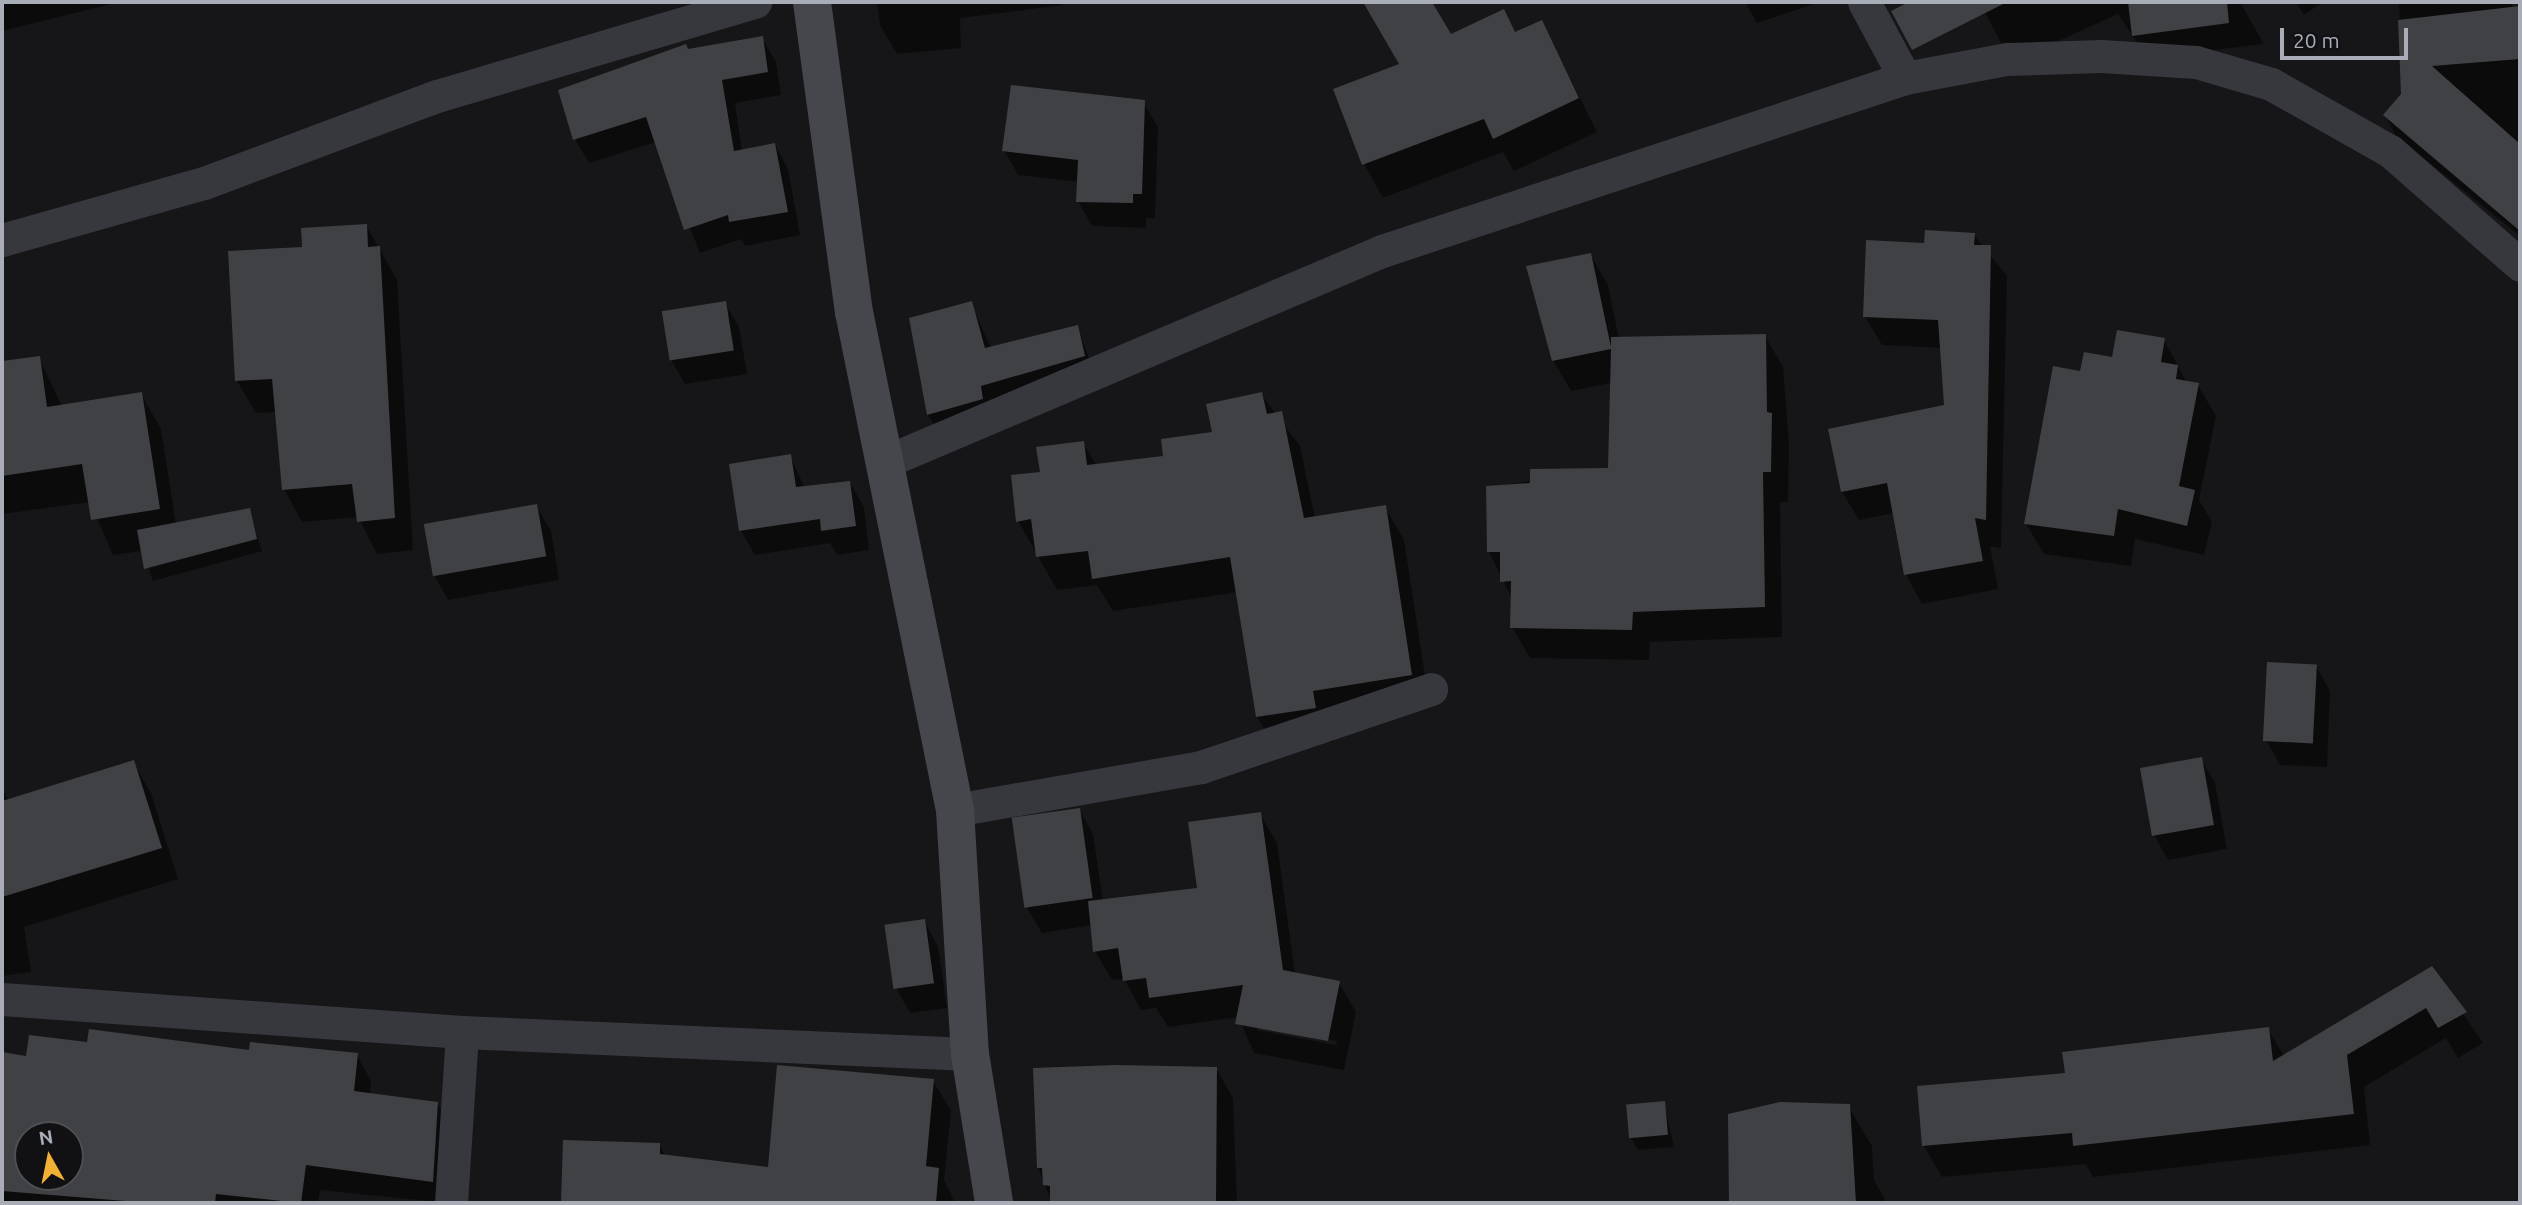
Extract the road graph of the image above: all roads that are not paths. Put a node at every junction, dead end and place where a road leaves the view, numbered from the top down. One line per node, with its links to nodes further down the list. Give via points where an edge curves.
1 (755, 2): 5 (street, via 437,96 204,183)
2 (812, 2): 7 (street, via 854,312)
3 (1864, 2): 4 (street)
4 (1905, 78): 6 (street, via 2007,59 2101,56 2196,62 2272,84 2390,151); 7 (street, via 1382,251)
5 (2, 240)
6 (2520, 265)
7 (887, 461): 9 (street)
8 (1431, 689): 9 (street, via 1201,766)
9 (955, 810): 12 (street)
10 (2, 999): 11 (street)
11 (462, 1032): 12 (street); 13 (street)
12 (970, 1054): 14 (street)
13 (451, 1203)
14 (994, 1203)

